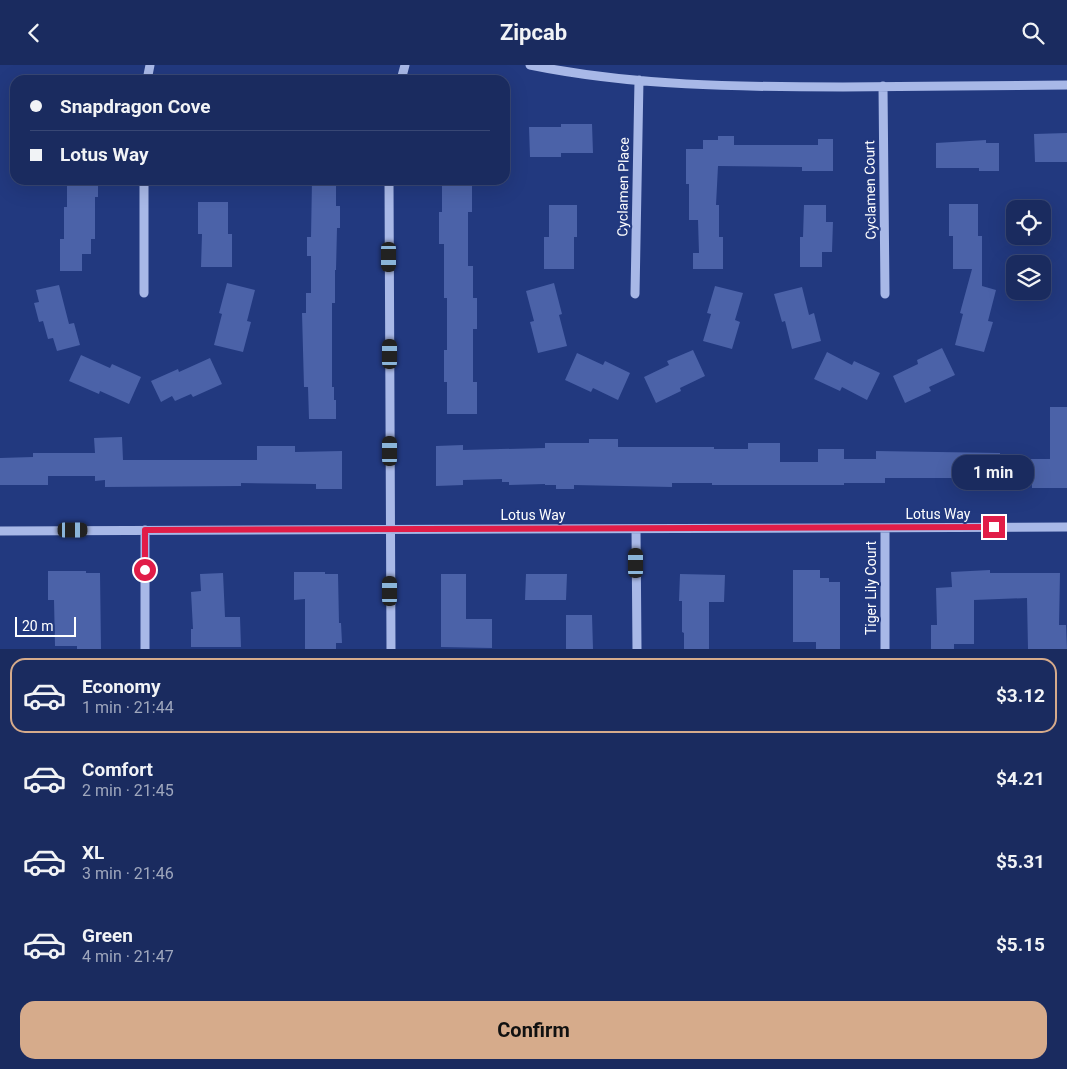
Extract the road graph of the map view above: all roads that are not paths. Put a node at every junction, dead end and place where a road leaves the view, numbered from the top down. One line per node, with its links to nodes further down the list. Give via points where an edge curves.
1 (530, 65): 2 (street)
2 (639, 81): 4 (street, via 736,86); 8 (street, Cyclamen Place)
3 (1067, 85): 4 (street)
4 (883, 86): 9 (street, Cyclamen Court)
5 (144, 185): 7 (street)
6 (389, 185): 12 (street)
7 (144, 293)
8 (635, 293)
9 (885, 294)
10 (885, 527): 11 (street, Lotus Way); 13 (street, Lotus Way); 19 (street, Tiger Lily Court)
11 (1067, 527)
12 (390, 529): 13 (street, Lotus Way); 14 (street, Lotus Way); 17 (street)
13 (636, 529): 18 (street)
14 (145, 530): 15 (street, Lotus Way); 16 (street)
15 (0, 531)
16 (146, 649)
17 (391, 649)
18 (636, 649)
19 (885, 649)

